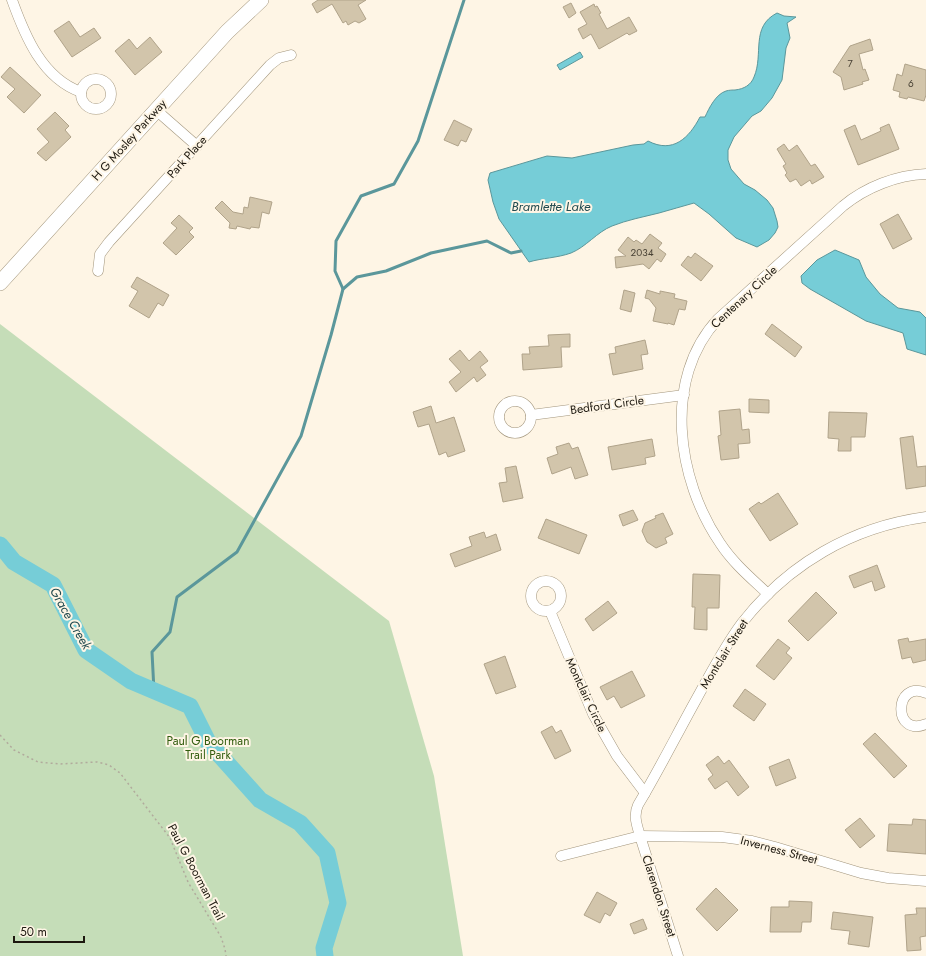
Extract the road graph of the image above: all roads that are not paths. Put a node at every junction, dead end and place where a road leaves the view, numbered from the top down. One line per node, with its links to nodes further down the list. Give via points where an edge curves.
1 (12, 0): 4 (street, via 26,36 40,60 65,84)
2 (261, 0): 5 (main road, H G Mosley Parkway, via 227,32)
3 (291, 55): 6 (street, Park Place, via 270,64)
4 (81, 92)
5 (156, 110): 6 (street); 9 (main road, H G Mosley Parkway)
6 (197, 146): 8 (street, Park Place, via 105,246 100,254)
7 (926, 174): 10 (street, Centenary Circle, via 891,180 852,199 718,319 704,337 691,364)
8 (98, 271)
9 (0, 283)
10 (684, 395): 11 (street, Bedford Circle); 13 (street, Centenary Circle, via 684,446 697,500 713,533 727,553)
11 (531, 415)
12 (926, 517): 13 (street, Montclair Street, via 880,526 843,541 808,560)
13 (768, 594): 17 (street, Montclair Street, via 726,646)
14 (550, 611): 17 (street, Montclair Circle, via 593,714 614,751)
15 (926, 694): 16 (street, via 916,691 908,694 902,700 900,710 907,723 917,726)
16 (926, 724)
17 (645, 793): 18 (street, Montclair Street, via 635,813)
18 (640, 836): 19 (street, Inverness Street); 20 (street, Inverness Street, via 737,839 774,847 861,873); 21 (street, Clarendon Street)
19 (561, 856)
20 (926, 881)
21 (678, 956)

